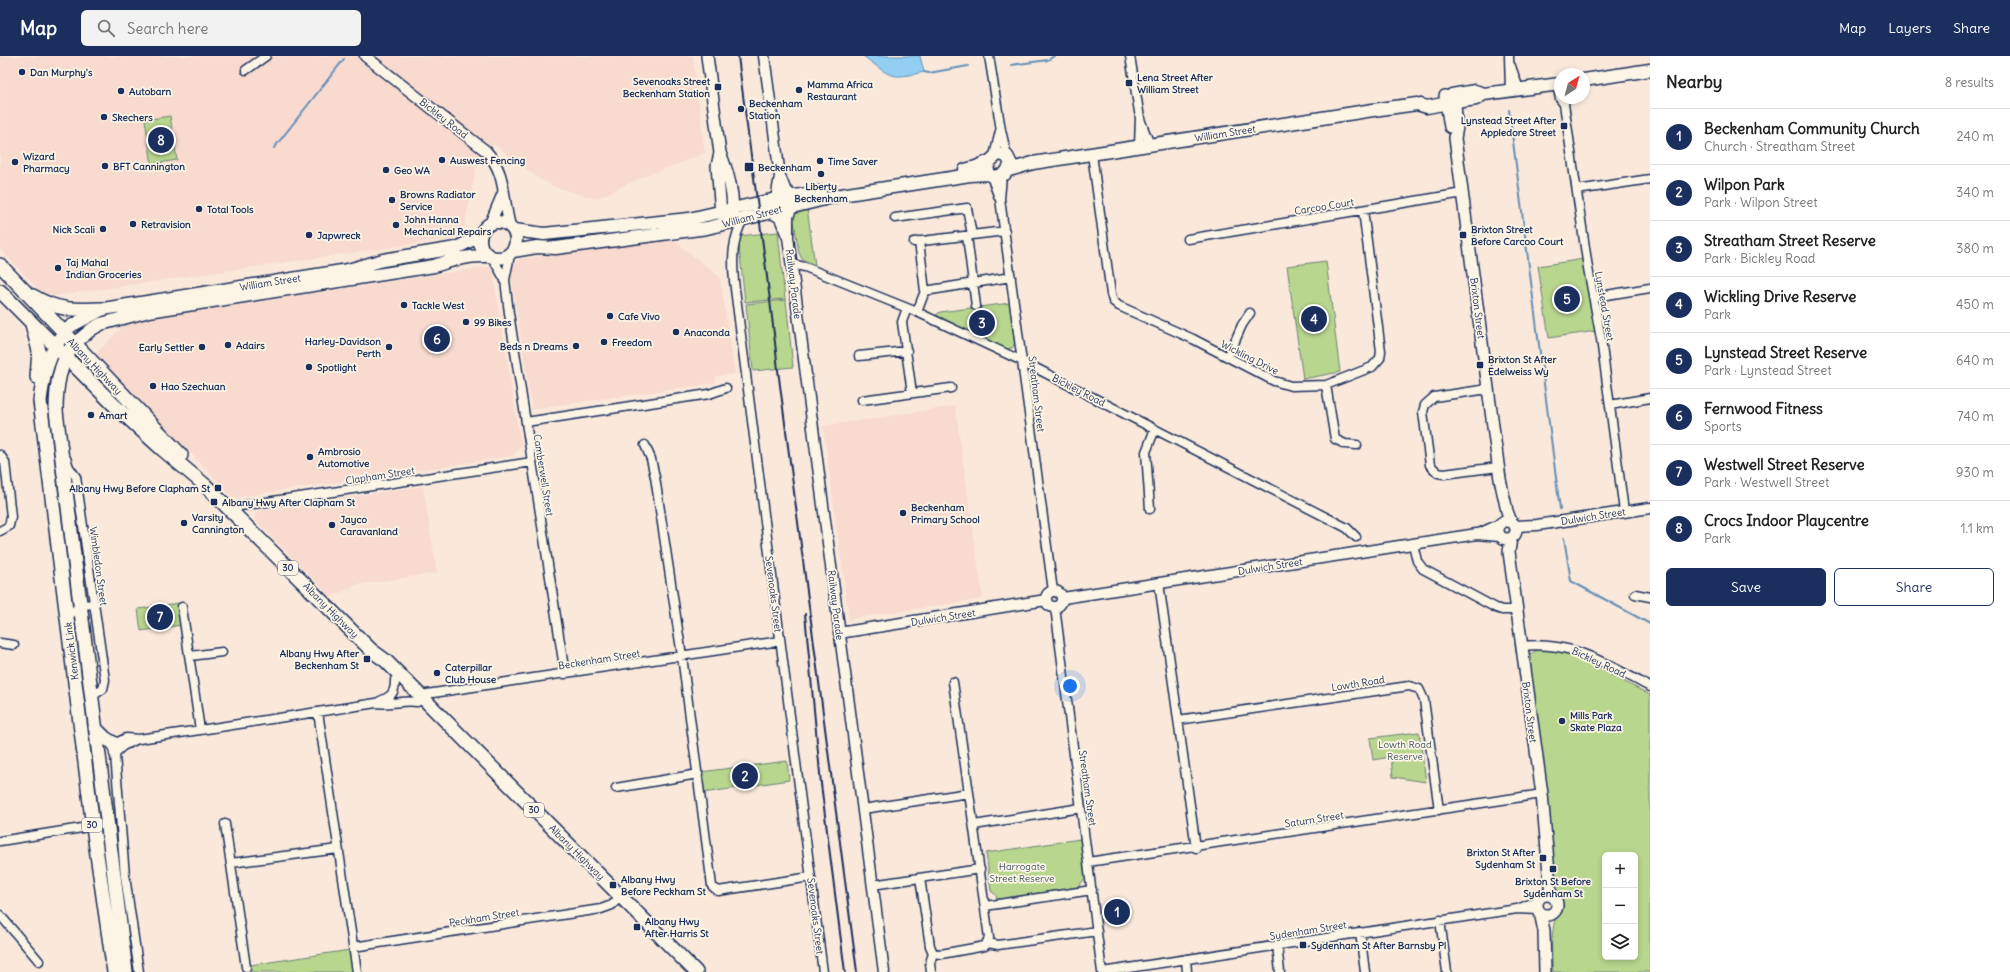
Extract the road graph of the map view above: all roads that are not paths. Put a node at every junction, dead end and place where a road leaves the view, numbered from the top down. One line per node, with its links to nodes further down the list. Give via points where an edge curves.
1 (266, 56): 8 (street)
2 (365, 56): 25 (street, Bickley Road, via 486,151 501,172)
3 (707, 56): 31 (main road, via 720,154 726,166)
4 (764, 56): 22 (street)
5 (989, 56): 15 (street)
6 (1130, 56): 16 (street)
7 (1509, 60): 12 (street)
8 (246, 70)
9 (1650, 70): 10 (main road)
10 (1590, 79)
11 (1554, 85): 12 (main road, William Street)
12 (1514, 89): 13 (main road, William Street, via 1484,94 1475,91)
13 (1450, 99): 16 (main road, William Street, via 1427,107 1418,104); 26 (main road, Brixton Street, via 1457,127 1455,138)
14 (1565, 104): 24 (street, Lynstead Street)
15 (1001, 130): 18 (street); 19 (street)
16 (1144, 146): 17 (main road, William Street)
17 (1092, 154): 20 (main road, William Street); 65 (street, Wickling Drive, via 1113,301)
18 (1008, 156): 19 (main road, William Street, via 998,154); 20 (main road, William Street); 21 (main road, via 1011,164)
19 (992, 158): 21 (main road, via 987,168); 28 (main road, William Street, via 970,169)
20 (1033, 162): 21 (main road, William Street)
21 (998, 174): 28 (main road, William Street, via 970,175); 36 (street, Streatham Street)
22 (780, 176): 27 (street); 28 (street)
23 (1650, 179): 24 (street)
24 (1577, 190): 52 (street, Lynstead Street)
25 (502, 193): 34 (street, Bickley Road); 35 (street, Bickley Road)
26 (1462, 193): 29 (street, Carcoo Court); 70 (main road, Brixton Street)
27 (776, 200): 28 (main road, William Street); 31 (main road, William Street)
28 (792, 201): 30 (main road, William Street); 39 (street, Railway Parade, via 788,217)
29 (1363, 210): 40 (street, Carcoo Court); 67 (street, Wickling Drive, via 1380,358 1372,367)
30 (769, 211): 32 (main road, William Street); 39 (street, Railway Parade, via 780,218)
31 (728, 217): 32 (main road, William Street); 35 (main road, William Street, via 544,234); 41 (main road, William Street, via 692,230 594,244 523,248)
32 (744, 218): 106 (street, Sevenoaks Street, via 734,245 734,282)
33 (895, 218): 38 (street, via 967,208)
34 (490, 224): 35 (main road, via 499,222); 37 (main road)
35 (512, 228): 41 (main road, via 517,242)
36 (1005, 231): 38 (street); 45 (street, Streatham Street)
37 (480, 236): 42 (main road, via 481,246); 55 (main road, William Street, via 456,248 384,260 348,270)
38 (969, 236): 47 (street); 50 (street, via 917,242)
39 (788, 237): 43 (street, Railway Parade)
40 (1188, 239)
41 (511, 253): 42 (main road, via 498,258); 46 (street, Camberwell Street)
42 (490, 256): 46 (street, Camberwell Street); 60 (main road, William Street, via 473,255 434,266 149,311 102,324)
43 (791, 264): 54 (street, Bickley Road, via 805,267); 105 (street, Railway Parade)
44 (0, 265): 49 (highway, Albany Highway / 30)
45 (1011, 277): 47 (street); 66 (street, Streatham Street)
46 (505, 280): 76 (street, Camberwell Street)
47 (973, 284): 50 (street); 53 (street)
48 (1650, 288): 52 (street)
49 (23, 290): 55 (highway, via 42,302 64,310); 59 (highway, Albany Highway / 30)
50 (925, 290): 56 (street)
51 (0, 291): 58 (highway, Albany Highway / 30)
52 (1594, 297): 75 (street, Lynstead Street)
53 (976, 306)
54 (907, 308): 56 (street, Bickley Road); 62 (street, via 902,322)
55 (104, 309): 59 (main road, William Street, via 76,323)
56 (917, 312): 66 (street, Bickley Road)
57 (1250, 313): 65 (street)
58 (32, 322): 61 (highway, Albany Highway / 30); 74 (highway, via 39,351 37,379)
59 (64, 334): 60 (highway, Albany Highway / 30); 61 (highway, Kenwick Link / 30)
60 (74, 344): 63 (highway, Kenwick Link / 30); 84 (highway, Albany Highway / 30, via 190,464)
61 (55, 345): 63 (highway, Albany Highway / 30); 74 (highway, Kenwick Link / 30, via 46,368)
62 (907, 351): 64 (street); 71 (street)
63 (65, 356): 78 (highway, Kenwick Link / 30, via 56,388); 84 (highway, Albany Highway / 30, via 140,429)
64 (859, 356)
65 (1228, 357): 67 (street, Wickling Drive, via 1274,381 1291,386)
66 (1022, 361): 77 (street, Bickley Road); 94 (street, Streatham Street)
67 (1326, 385): 80 (street, via 1335,439 1345,444)
68 (726, 388): 76 (street, via 708,394)
69 (951, 388): 71 (street)
70 (1488, 389): 83 (main road, Brixton Street); 83 (street, via 1434,397 1425,405 1423,412 1430,465 1438,473)
71 (912, 393): 73 (street)
72 (1650, 398): 75 (street)
73 (862, 400)
74 (40, 401): 104 (highway, Kenwick Link / 30)
75 (1610, 405): 87 (street, Lynstead Street)
76 (526, 422): 82 (street, Camberwell Street)
77 (1155, 429): 86 (street, via 1145,460); 91 (street, Bickley Road, via 1347,528)
78 (59, 436): 99 (street, Wimbledon Street, via 64,445 67,463 76,477); 100 (highway, Kenwick Link / 30)
79 (645, 445): 113 (street, via 655,476)
80 (1357, 445)
81 (0, 455): 90 (street, via 5,462 11,517 8,526)
82 (532, 462): 88 (street, Clapham Street, via 240,506); 114 (street, Camberwell Street)
83 (1498, 466): 89 (main road, Brixton Street)
84 (206, 486): 88 (highway, Albany Highway / 30)
85 (1650, 508): 87 (street, Dulwich Street)
86 (1150, 509)
87 (1624, 511): 89 (street, Dulwich Street)
88 (233, 512): 110 (highway, Albany Highway / 30)
89 (1507, 530): 92 (street, Dulwich Street); 103 (main road, Brixton Street)
90 (0, 532)
91 (1356, 537)
92 (1413, 544): 93 (street, Dulwich Street); 103 (street, via 1417,561 1423,569 1496,608)
93 (1159, 583): 97 (street, Dulwich Street); 122 (street)
94 (1053, 591): 97 (street); 98 (street, via 1048,594)
95 (1635, 594): 96 (street)
96 (1650, 597)
97 (1062, 598): 102 (street, via 1061,604)
98 (1046, 600): 102 (street); 105 (street, Dulwich Street)
99 (95, 604): 100 (street); 118 (street, Wimbledon Street, via 105,683 103,690)
100 (80, 605): 104 (street); 118 (highway, Kenwick Link / 30)
101 (182, 607): 112 (street)
102 (1054, 607): 130 (street, Streatham Street)
103 (1517, 610): 109 (main road, Brixton Street)
104 (68, 618): 136 (highway, Kenwick Link / 30)
105 (839, 633): 131 (street, Railway Parade)
106 (780, 641): 113 (street, Beckenham Street); 144 (street, Sevenoaks Street)
107 (0, 643): 108 (street)
108 (14, 645)
109 (1522, 646): 117 (street, Bickley Road, via 1546,645 1572,649); 129 (main road, Brixton Street)
110 (371, 650): 115 (highway, Albany Highway / 30, via 381,666); 119 (highway, Albany Highway / 30, via 386,661)
111 (222, 652): 112 (street)
112 (190, 656): 124 (street)
113 (682, 656): 114 (street, Beckenham Street); 126 (street)
114 (565, 674): 119 (street, Beckenham Street)
115 (395, 680): 119 (highway, Albany Highway / 30); 120 (street, Beckenham Street, via 392,696)
116 (953, 682): 128 (street)
117 (1650, 687)
118 (91, 697): 123 (highway, Kenwick Link / 30)
119 (419, 699): 120 (street, Beckenham Street); 149 (highway, Albany Highway / 30); 169 (highway, Albany Highway / 30)
120 (376, 703): 121 (street, Beckenham Street)
121 (318, 712): 124 (street, Beckenham Street); 139 (street)
122 (1178, 720): 132 (street, Lowth Road, via 1409,686 1419,689 1424,700); 138 (street)
123 (95, 728): 125 (highway); 133 (highway, Kenwick Link / 30)
124 (200, 730): 125 (street, Beckenham Street, via 123,739)
125 (115, 749): 166 (street, via 126,876)
126 (698, 774): 127 (street); 144 (street, via 712,886 718,891)
127 (616, 788)
128 (969, 793): 131 (street); 135 (street)
129 (1542, 794): 132 (street, Saturn Street); 143 (main road, Brixton Street)
130 (1081, 808): 135 (street); 140 (street, Streatham Street)
131 (863, 809): 146 (street, Railway Parade)
132 (1439, 810): 138 (street, Saturn Street)
133 (107, 824): 136 (street); 165 (highway, Kenwick Link / 30)
134 (225, 824): 141 (street)
135 (974, 825): 142 (street)
136 (92, 827): 137 (street); 164 (highway, Kenwick Link / 30)
137 (0, 841)
138 (1196, 848): 140 (street, Saturn Street)
139 (338, 850): 141 (street); 159 (street)
140 (1088, 862): 147 (street, Streatham Street)
141 (231, 863): 163 (street)
142 (980, 869): 145 (street); 151 (street)
143 (1548, 873): 148 (main road, Brixton Street); 150 (main road, Brixton Street)
144 (811, 877): 170 (street, Sevenoaks Street)
145 (920, 878): 146 (street); 160 (street)
146 (872, 885): 171 (street, Railway Parade)
147 (1092, 890): 151 (street); 155 (street, Streatham Street)
148 (1551, 896): 150 (main road, via 1545,895); 152 (main road, Brixton Street, via 1556,904)
149 (616, 901): 159 (street, Peckham Street, via 601,909); 168 (highway, Albany Highway / 30)
150 (1539, 905): 152 (main road, via 1545,915); 154 (street, Sydenham Street); 178 (main road, via 1544,931)
151 (985, 906): 157 (street)
152 (1552, 914): 179 (main road, Brixton Street)
153 (0, 915): 162 (street)
154 (1440, 920): 156 (street, Sydenham Street); 177 (street)
155 (1097, 931): 157 (street, via 998,945); 173 (street, Streatham Street)
156 (1360, 932): 158 (street, Sydenham Street); 176 (street)
157 (988, 943): 160 (street, via 981,948)
158 (1277, 945): 161 (street, Sydenham Street); 175 (street)
159 (353, 947): 167 (street)
160 (933, 953): 172 (street)
161 (1186, 959): 173 (street, Sydenham Street); 174 (street)
162 (39, 961)
163 (246, 967)
164 (114, 972)
165 (126, 972)
166 (139, 972)
167 (357, 972)
168 (684, 972)
169 (696, 972)
170 (823, 972)
171 (884, 972)
172 (931, 972)
173 (1102, 972)
174 (1187, 972)
175 (1280, 972)
176 (1365, 972)
177 (1447, 972)
178 (1545, 972)
179 (1549, 972)

